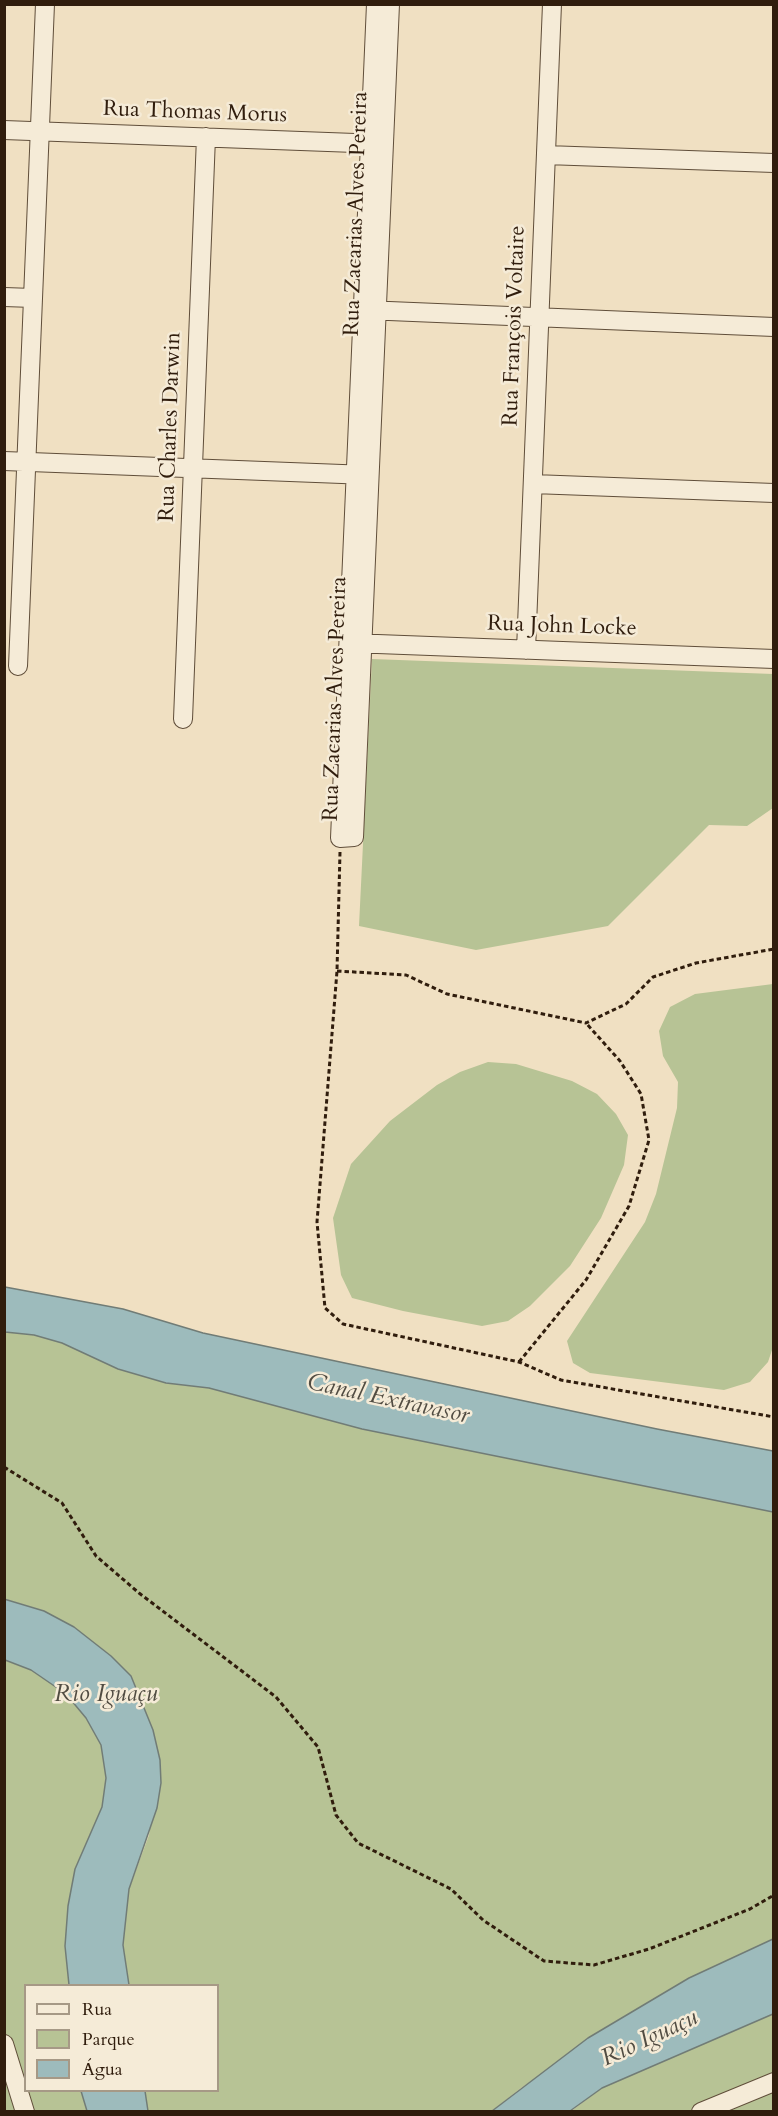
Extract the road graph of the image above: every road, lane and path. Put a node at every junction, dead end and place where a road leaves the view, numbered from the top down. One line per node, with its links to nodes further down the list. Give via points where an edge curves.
1 (45, 4): 6 (street)
2 (376, 4): 8 (street, Rua Zacarias Alves Pereira)
3 (390, 4): 8 (street, Rua Zacarias Alves Pereira)
4 (552, 4): 9 (street, Rua François Voltaire)
5 (4, 130): 6 (street, Rua Thomas Morus)
6 (39, 131): 7 (street, Rua Thomas Morus); 12 (street)
7 (206, 137): 8 (street, Rua Thomas Morus); 18 (street, Rua Charles Darwin)
8 (377, 144): 13 (street, Rua Zacarias Alves Pereira)
9 (546, 154): 10 (street); 14 (street, Rua François Voltaire)
10 (774, 163)
11 (4, 297): 12 (street)
12 (33, 298): 17 (street)
13 (370, 310): 14 (street); 19 (street, Rua Zacarias Alves Pereira)
14 (539, 317): 15 (street); 20 (street, Rua François Voltaire)
15 (774, 327)
16 (4, 462): 17 (street)
17 (26, 462): 18 (street); 25 (street)
18 (193, 469): 19 (street); 26 (street, Rua Charles Darwin)
19 (363, 475): 22 (street, Rua Zacarias Alves Pereira)
20 (533, 484): 21 (street); 23 (street, Rua François Voltaire)
21 (774, 494)
22 (355, 643): 23 (street, Rua John Locke); 27 (street, Rua Zacarias Alves Pereira)
23 (526, 650): 24 (street, Rua John Locke)
24 (774, 659)
25 (18, 666)
26 (183, 719)
27 (340, 838): 29 (path)
28 (774, 949): 30 (path, via 696,963 653,977 626,1004)
29 (337, 971): 30 (path, via 406,975 447,993); 31 (path, via 317,1222 325,1308 343,1324)
30 (586, 1023): 31 (path, via 620,1061 641,1094 649,1140 629,1206 592,1271)
31 (519, 1362): 32 (path, via 561,1380)
32 (774, 1417)
33 (4, 1467): 34 (path, via 62,1503 96,1556 276,1697 318,1746 336,1815 358,1843 451,1889 483,1920 544,1961 594,1965 669,1941 750,1909)
34 (774, 1895)
35 (4, 2044): 37 (street)
36 (774, 2082): 38 (street)
37 (25, 2112)
38 (701, 2112)

